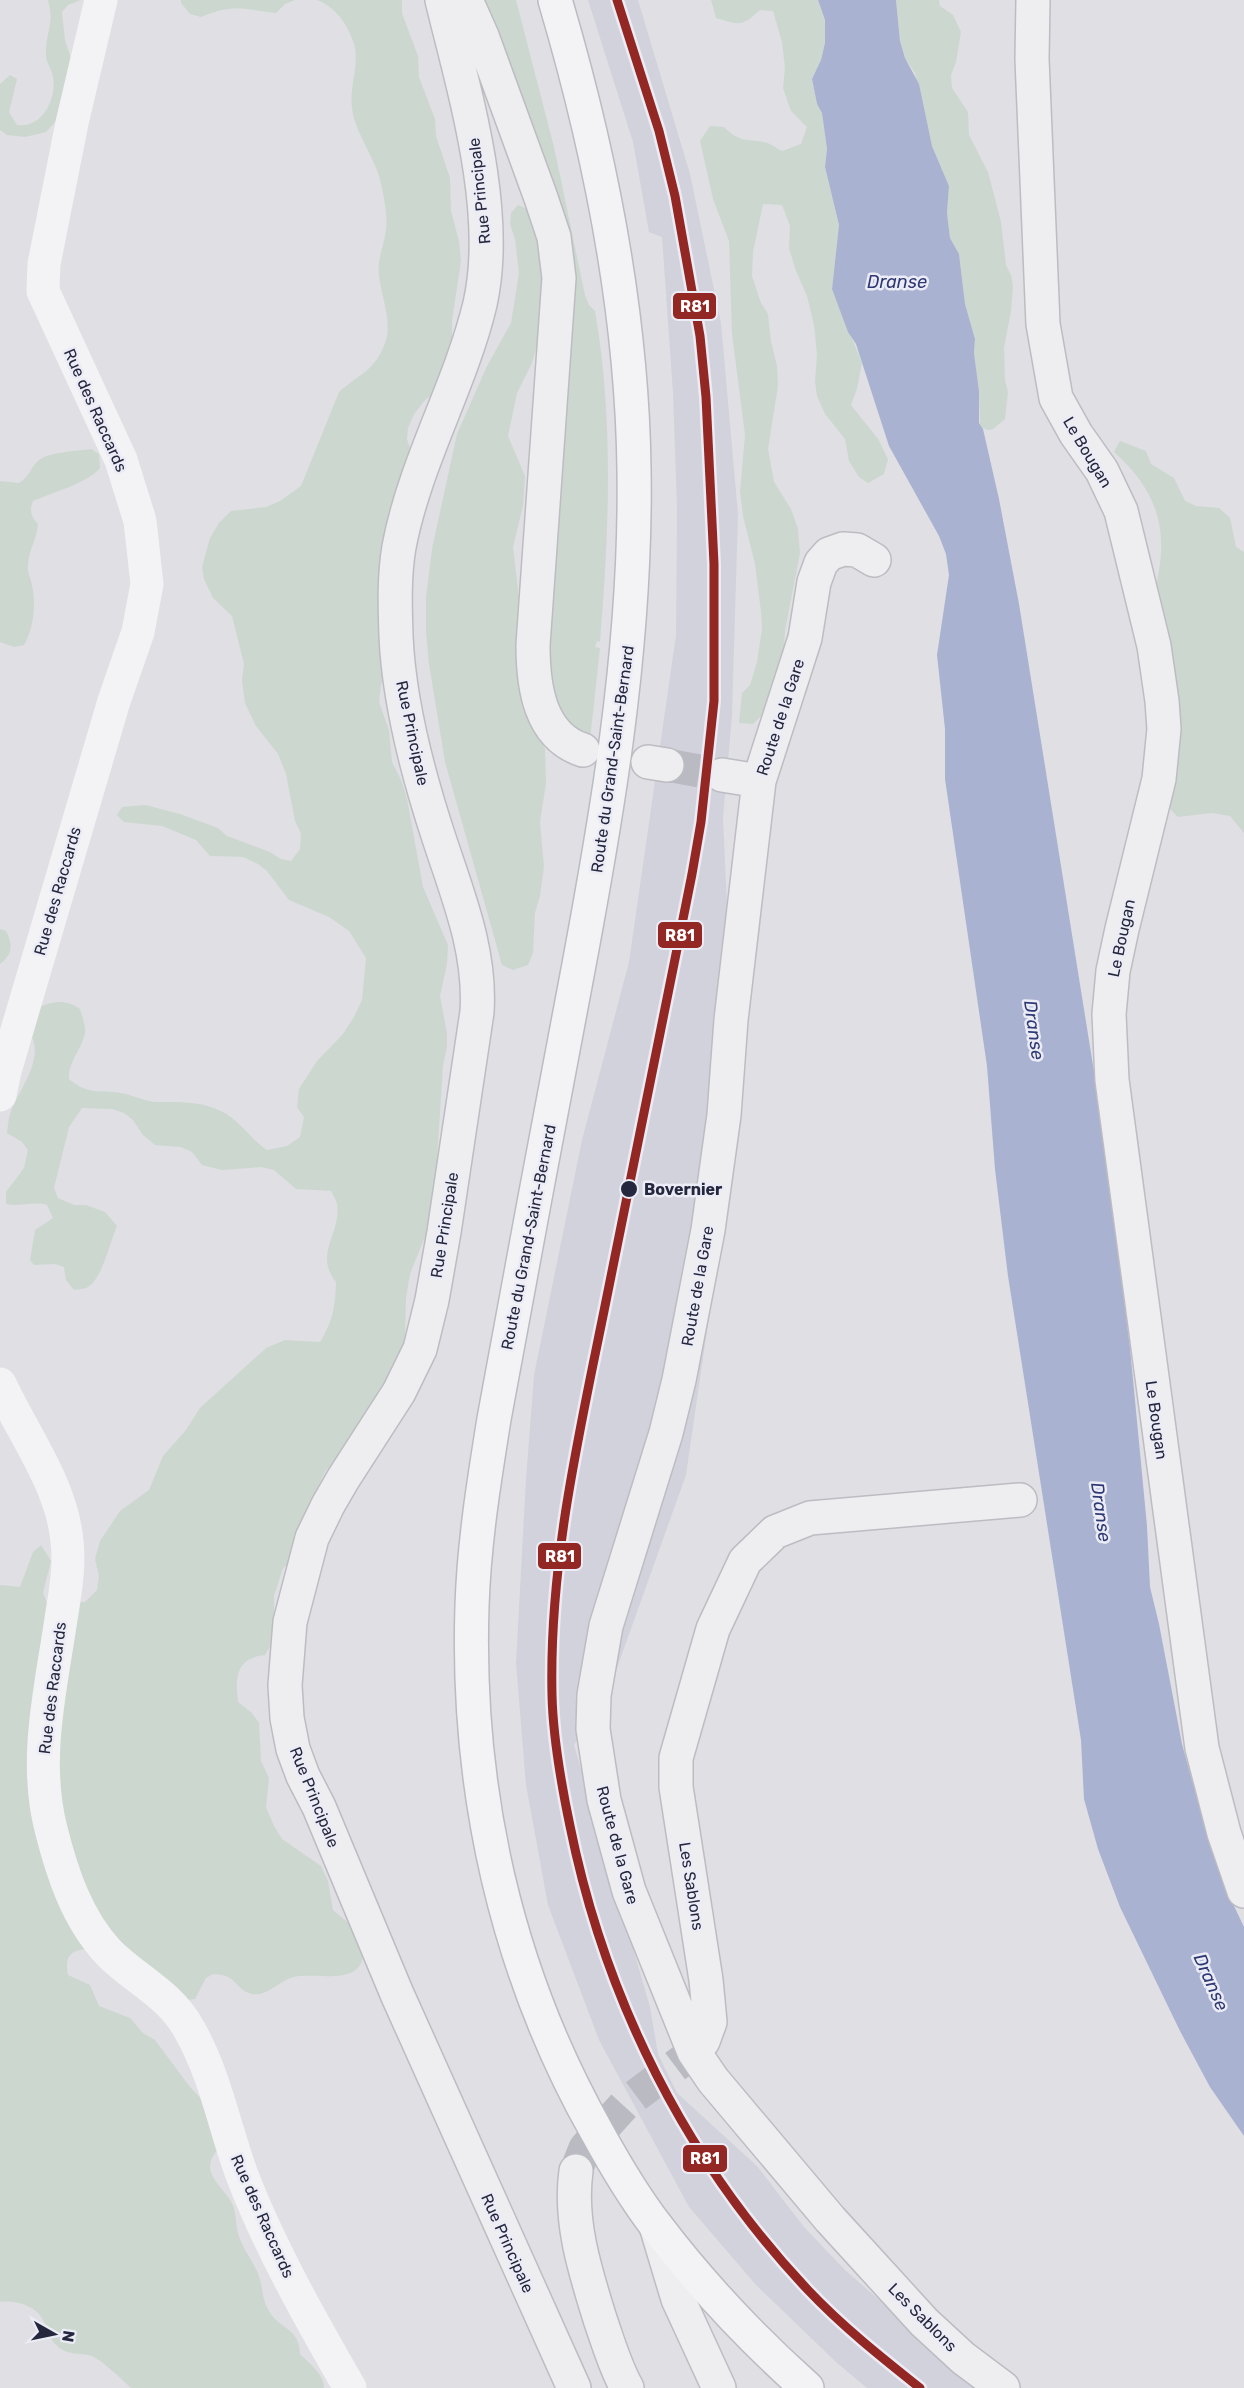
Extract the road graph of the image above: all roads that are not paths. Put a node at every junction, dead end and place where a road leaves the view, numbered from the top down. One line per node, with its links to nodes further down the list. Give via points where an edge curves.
1 (101, 0): 10 (main road, Rue des Raccards, via 72,123 44,264 43,291 121,460 140,521 147,584 138,632 83,802)
2 (442, 0): 18 (street, Rue Principale, via 481,179 486,262 471,335 406,514 398,549 396,628 403,696 418,768 474,952 477,1012 444,1232 420,1349 399,1392 327,1505 312,1538 290,1622 285,1685 291,1739 303,1776)
3 (466, 0): 7 (street, via 554,237 559,278 533,669 538,697 553,729 570,746)
4 (555, 0): 16 (main road, Route du Grand-Saint-Bernard, via 608,213 632,402 634,545 623,694 603,835 485,1479 472,1603 473,1710 485,1822 513,1940 535,2002 579,2100)
5 (1033, 0): 13 (street, Le Bougan, via 1043,324 1056,398 1102,471 1121,511 1154,646 1161,693 1164,729 1159,779 1116,952 1108,1040 1202,1748)
6 (874, 560): 9 (street, Route de la Gare, via 857,550 843,549 829,554 821,563 805,638)
7 (582, 750)
8 (722, 775): 9 (street)
9 (759, 781): 14 (street, Route de la Gare, via 708,1230 666,1433 606,1626 594,1695 593,1729 614,1841 647,1939)
10 (0, 1095)
11 (0, 1384): 17 (main road, Rue des Raccards, via 56,1494 67,1539 67,1576 42,1760 49,1824 59,1861 84,1921 110,1953 170,2002 188,2026 214,2082 250,2195)
12 (1020, 1500): 14 (street, Les Sablons, via 810,1518 776,1532 745,1561 713,1629 676,1758 676,1787 710,2022)
13 (1244, 1891)
14 (694, 2052): 22 (street, Les Sablons, via 830,2219 924,2322)
15 (576, 2171): 19 (street, via 573,2193 578,2238 590,2287)
16 (656, 2226): 20 (street, via 678,2299); 21 (main road, Route du Grand-Saint-Bernard, via 735,2319)
17 (350, 2388)
18 (573, 2388)
19 (627, 2388)
20 (719, 2388)
21 (807, 2388)
22 (1003, 2388)

